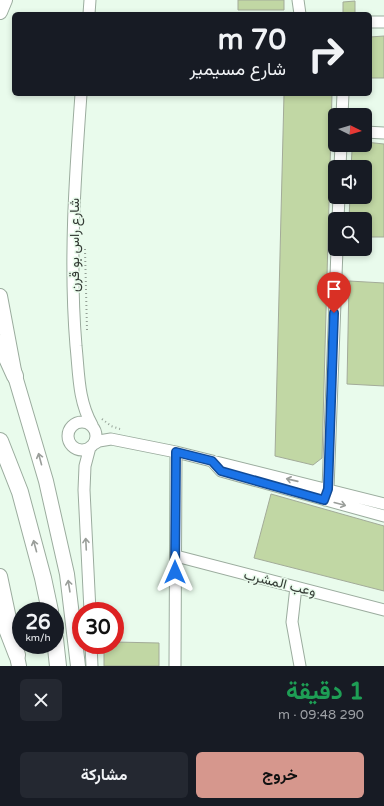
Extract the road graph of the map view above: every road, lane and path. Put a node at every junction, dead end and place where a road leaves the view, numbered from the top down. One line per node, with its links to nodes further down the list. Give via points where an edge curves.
1 (5, 0): 4 (main road)
2 (90, 0): 5 (street)
3 (298, 0): 6 (street)
4 (0, 12)
5 (89, 12)
6 (300, 12)
7 (372, 22): 8 (street)
8 (384, 22)
9 (81, 96): 20 (street, شارع راس بو قرن, via 73,231 74,321)
10 (343, 96): 11 (street)
11 (342, 108)
12 (372, 132): 13 (street)
13 (384, 133)
14 (85, 244): 17 (path)
15 (337, 256): 30 (street)
16 (0, 296): 19 (main road)
17 (87, 330)
18 (0, 343): 19 (highway)
19 (15, 376): 45 (main road, one-way to 19, via 67,574 46,481)
20 (81, 396): 21 (street, شارع راس بو قرن); 22 (street, شارع راس بو قرن, via 85,411)
21 (74, 424): 22 (street, via 83,421); 27 (street, via 68,432 72,446 81,450)
22 (95, 424): 24 (path); 25 (street); 27 (street)
23 (0, 428): 26 (highway)
24 (122, 429)
25 (111, 439): 27 (street); 28 (street)
26 (1, 443): 37 (highway, one-way to 26, via 20,492)
27 (92, 445): 38 (street, one-way to 27, via 84,490 85,466)
28 (176, 452): 29 (street); 34 (street)
29 (212, 461): 30 (street, one-way to 29); 31 (street, via 221,471)
30 (328, 489): 31 (street); 32 (street)
31 (324, 500): 33 (street, one-way to 33)
32 (384, 504)
33 (384, 516)
34 (176, 556): 36 (street, وعب المشرب); 47 (street)
35 (0, 576): 43 (main road)
36 (296, 587): 39 (street, وعب المشرب); 48 (street, via 292,622)
37 (48, 602)
38 (90, 602)
39 (384, 610)
40 (0, 611): 43 (highway)
41 (57, 654): 44 (highway)
42 (91, 654): 46 (street)
43 (18, 660)
44 (58, 666)
45 (78, 666)
46 (92, 666)
47 (175, 666)
48 (300, 666)

